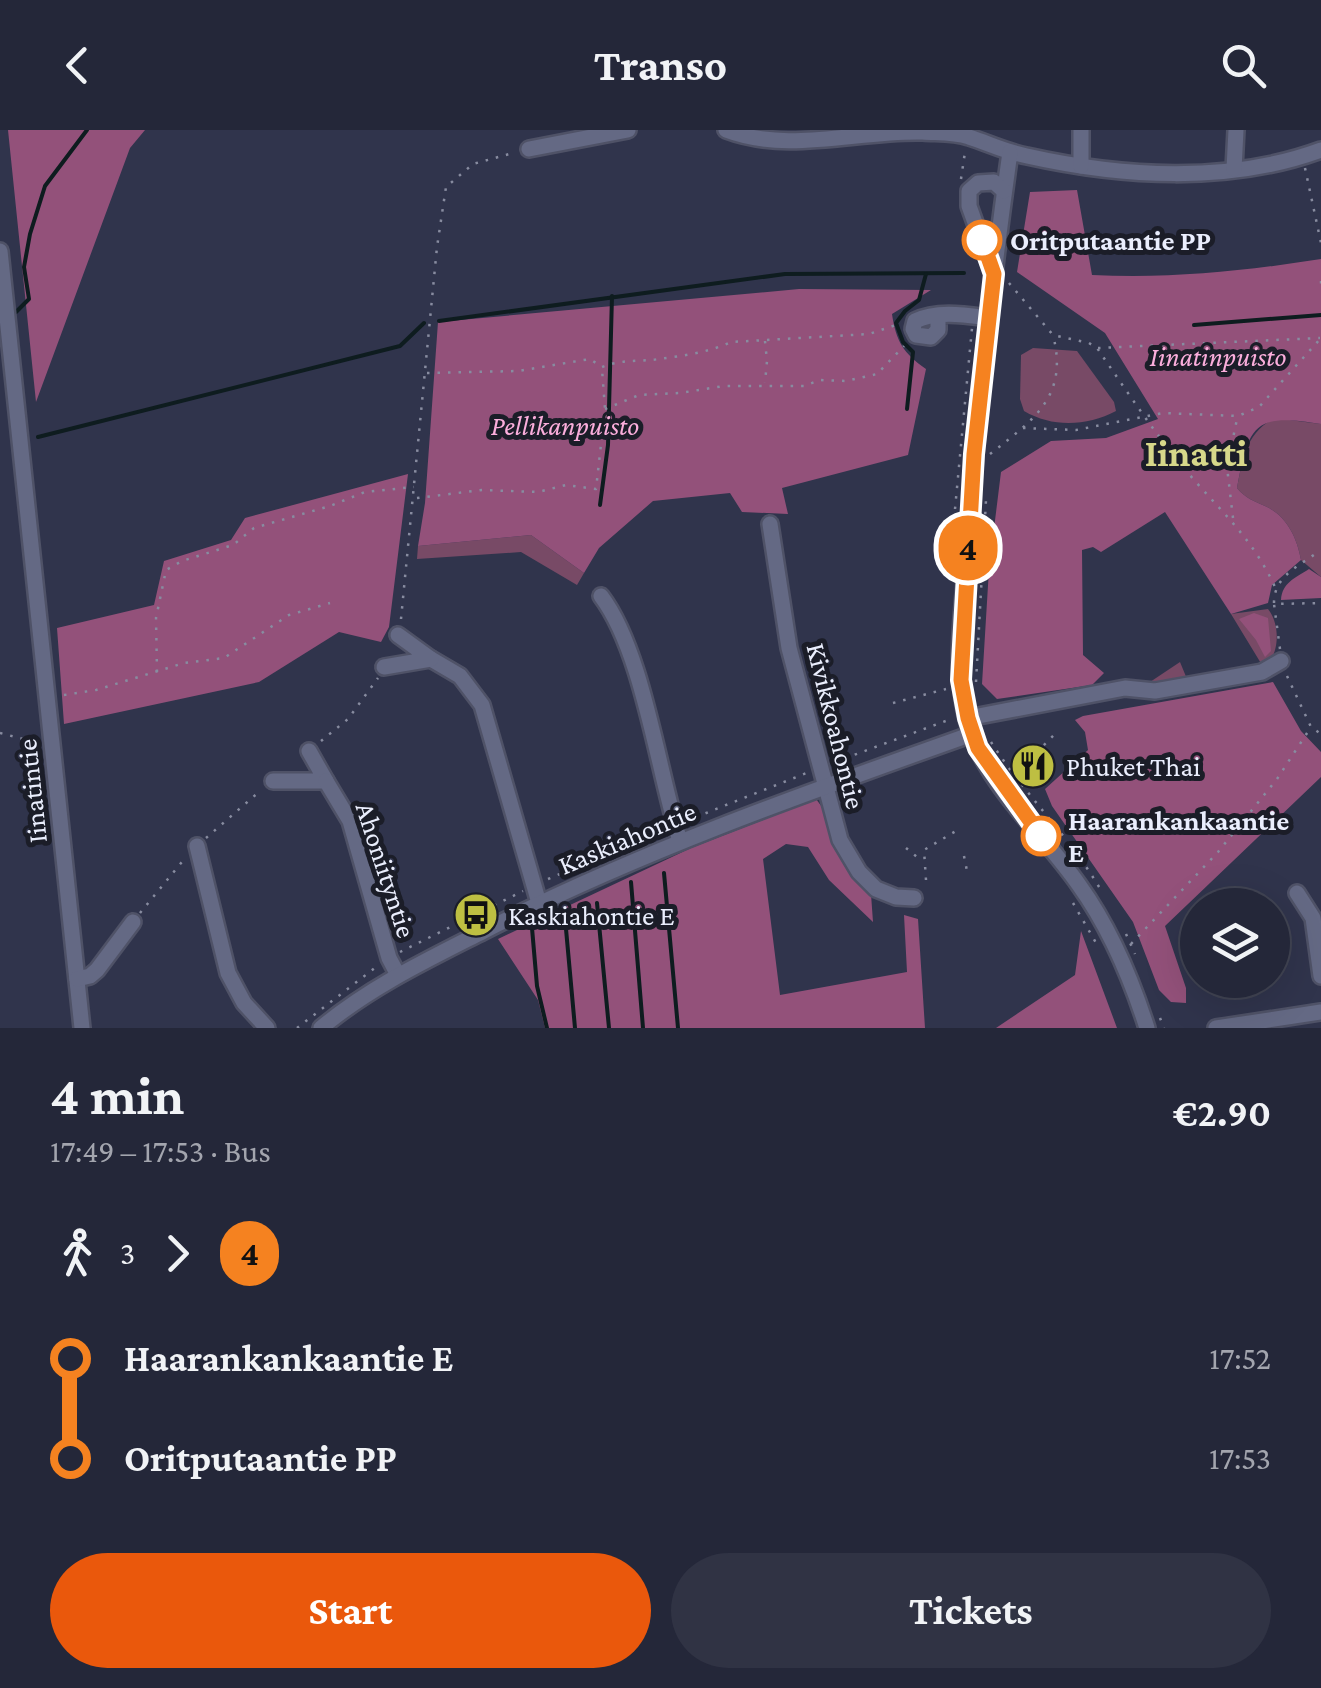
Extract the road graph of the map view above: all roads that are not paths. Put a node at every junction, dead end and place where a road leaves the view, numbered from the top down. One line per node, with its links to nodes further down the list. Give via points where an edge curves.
1 (628, 130): 5 (street)
2 (726, 130): 7 (street, via 753,140 918,131 967,136)
3 (1081, 130): 8 (street)
4 (1236, 130): 9 (street)
5 (529, 149)
6 (1321, 150): 9 (street)
7 (1010, 152): 8 (street); 10 (street)
8 (1081, 166): 9 (street, via 1164,174)
9 (1234, 169)
10 (1004, 190): 12 (street); 12 (street, via 994,182 978,183 969,206)
11 (0, 251): 34 (street, Iinatintie)
12 (1000, 277): 14 (street)
13 (938, 315): 14 (street)
14 (982, 317): 21 (street, via 960,658)
15 (770, 524): 25 (street, Kivikkoahontie, via 786,631)
16 (601, 596): 26 (street, via 615,614 637,677)
17 (398, 634): 18 (street)
18 (431, 659): 20 (street); 30 (street, via 460,676 482,705)
19 (1282, 661): 21 (street, Kaskiahontie, via 1262,672 1155,691 1125,688)
20 (384, 667)
21 (970, 726): 25 (street, Kaskiahontie); 39 (street, via 986,762 1080,886 1122,959)
22 (309, 751): 24 (street, Ahoniityntie)
23 (273, 781): 24 (street)
24 (326, 781): 32 (street, Ahoniityntie, via 350,821)
25 (824, 785): 26 (street, Kaskiahontie); 29 (street, Kivikkoahontie, via 840,840 859,872 884,894)
26 (680, 840): 30 (street, Kaskiahontie)
27 (197, 846): 37 (street, via 228,973)
28 (1296, 893): 33 (street, via 1313,918)
29 (914, 898)
30 (539, 903): 32 (street, Kaskiahontie)
31 (134, 922): 34 (street, via 98,970)
32 (398, 975): 38 (street, Kaskiahontie)
33 (1321, 976)
34 (77, 979): 36 (street, Iinatintie)
35 (1321, 1012): 40 (street)
36 (82, 1028)
37 (267, 1028)
38 (321, 1028)
39 (1147, 1028)
40 (1216, 1028)

